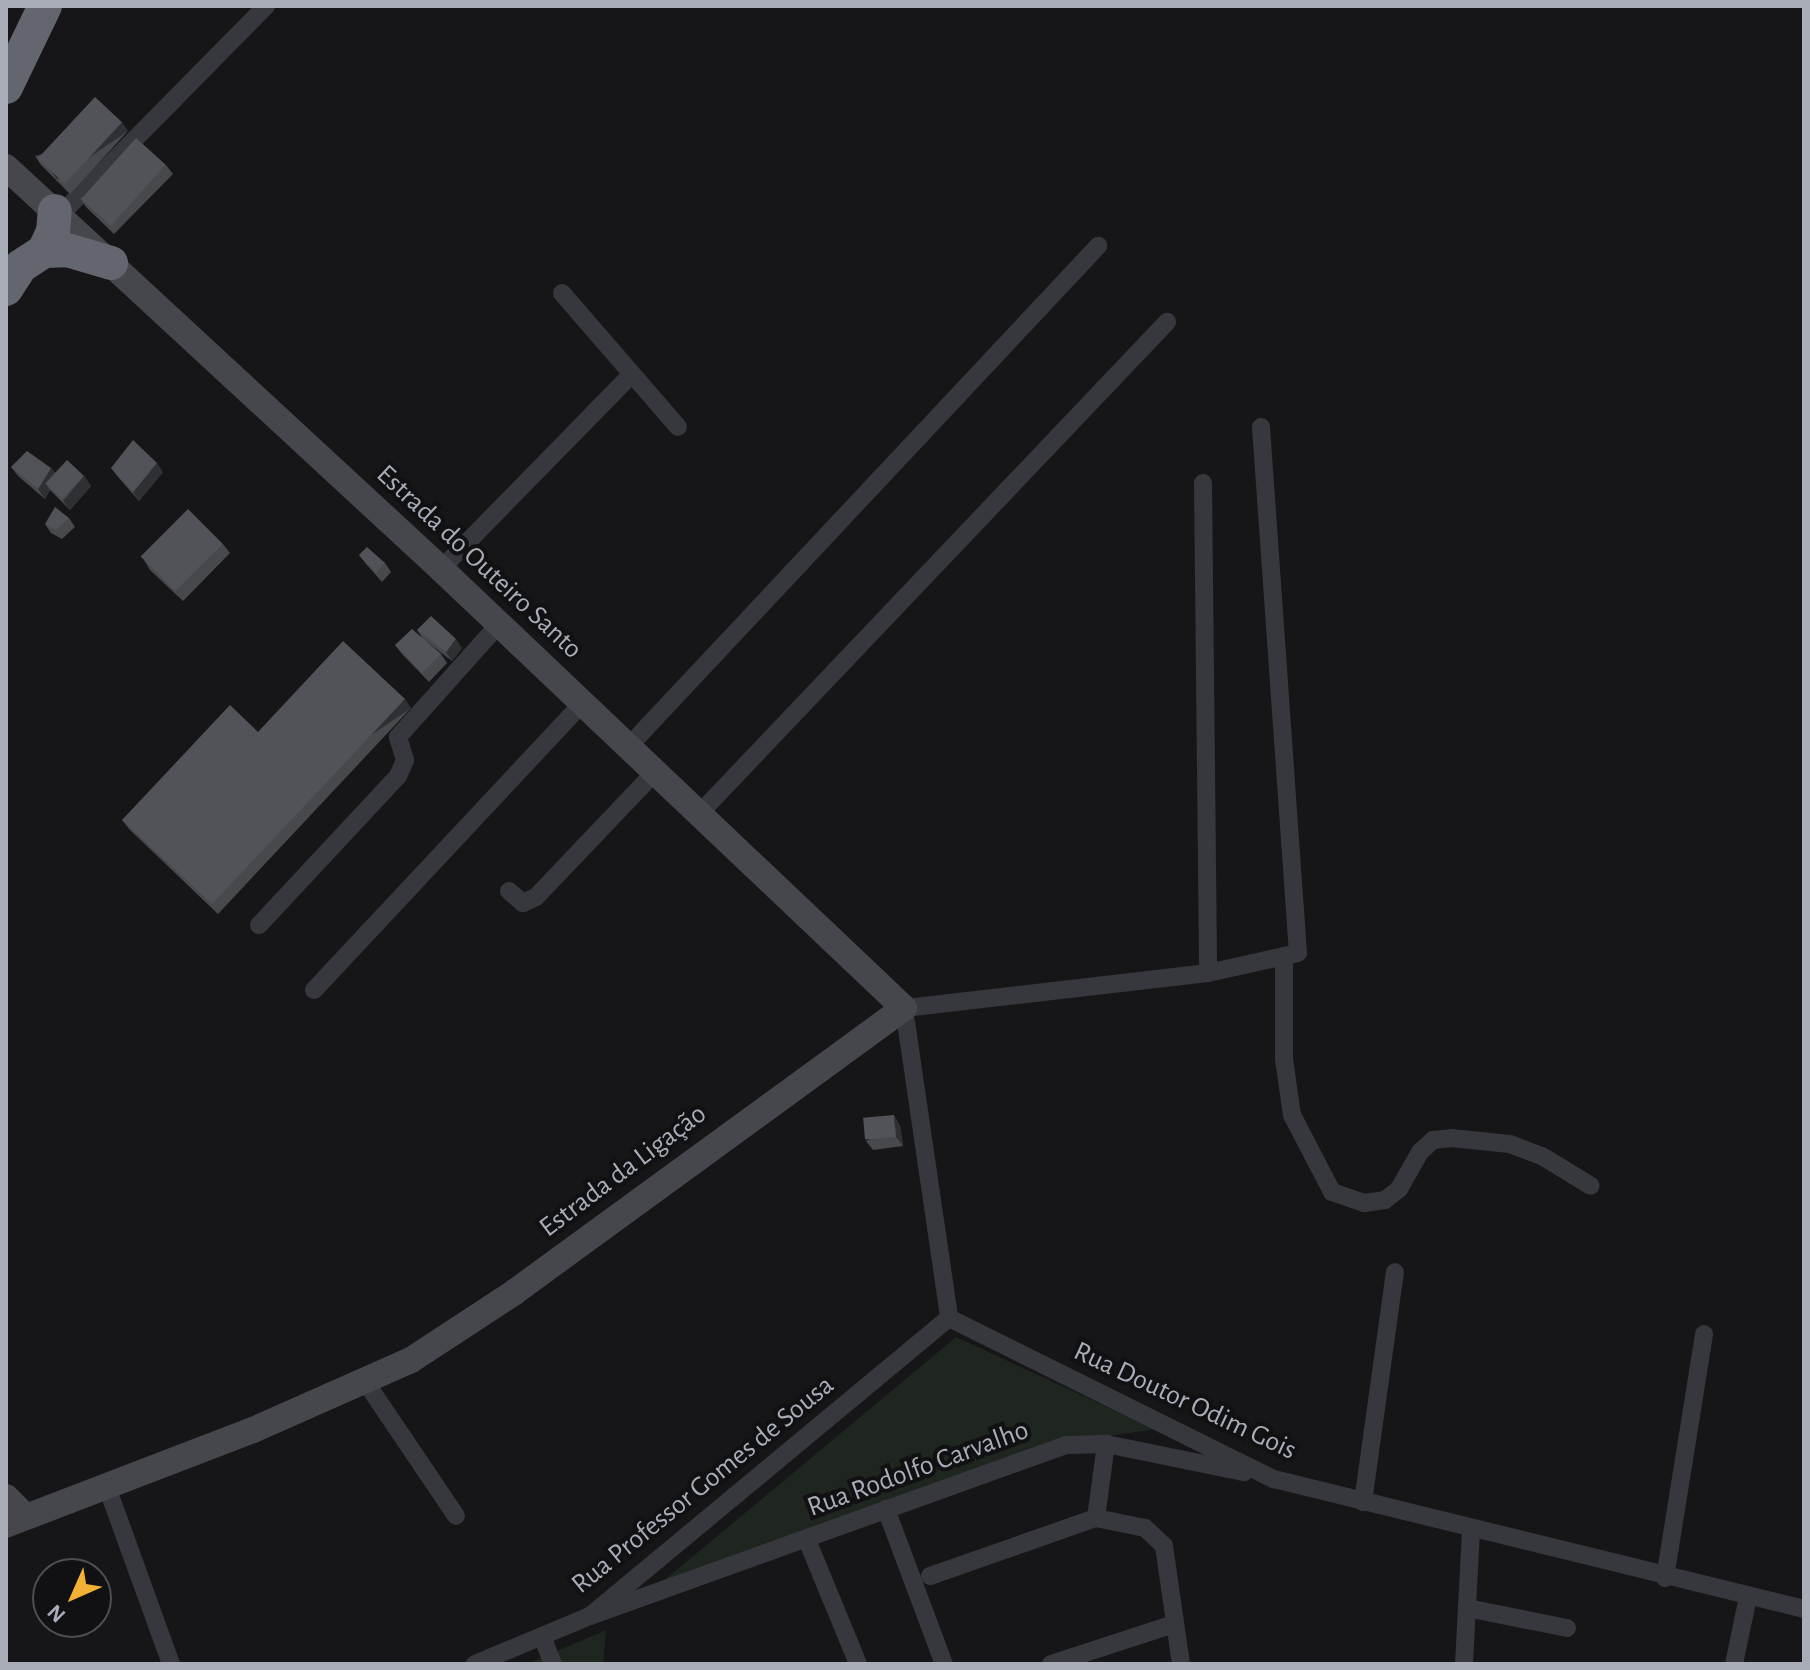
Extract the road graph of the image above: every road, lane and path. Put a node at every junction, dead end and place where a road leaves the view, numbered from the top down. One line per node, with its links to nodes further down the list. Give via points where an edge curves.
1 (45, 6): 3 (highway)
2 (266, 6): 5 (street)
3 (6, 87)
4 (12, 172): 5 (street, Estrada do Outeiro Santo)
5 (57, 214): 7 (highway); 8 (street, Estrada do Outeiro Santo)
6 (1098, 246): 19 (street)
7 (44, 251): 8 (highway, via 67,250); 9 (highway, via 21,266)
8 (111, 263): 16 (street, Estrada do Outeiro Santo)
9 (6, 289)
10 (562, 293): 12 (street)
11 (1167, 322): 21 (street)
12 (631, 375): 13 (street); 16 (street)
13 (678, 427)
14 (1261, 427): 24 (street)
15 (1203, 483): 25 (street)
16 (441, 569): 17 (street, Estrada do Outeiro Santo)
17 (499, 624): 18 (street, Estrada do Outeiro Santo); 23 (street, via 398,737 405,760 398,776)
18 (583, 703): 19 (street, Estrada do Outeiro Santo); 26 (street)
19 (629, 746): 20 (street, Estrada do Outeiro Santo)
20 (656, 771): 21 (street, Estrada do Outeiro Santo); 22 (street, via 536,897 523,903)
21 (700, 813): 27 (street, Estrada do Outeiro Santo)
22 (509, 891)
23 (259, 925)
24 (1291, 954): 25 (street, Estrada da Ligação); 28 (street, via 1284,1059 1292,1115 1332,1192 1364,1203 1385,1200 1399,1189 1420,1152 1433,1140 1451,1138 1510,1144 1542,1156)
25 (1208, 973): 27 (street, Estrada da Ligação)
26 (314, 990)
27 (904, 1008): 30 (street); 32 (street, Estrada da Ligação, via 515,1292)
28 (1591, 1186)
29 (1395, 1272): 37 (street)
30 (949, 1318): 34 (street, Rua Doutor Odim Gois); 49 (street, Rua Professor Gomes de Sousa)
31 (1704, 1334): 45 (street)
32 (367, 1384): 35 (street, Estrada da Ligação); 39 (street)
33 (1106, 1444): 34 (street, Rua Rodolfo Carvalho); 38 (street, Rua Rodolfo Carvalho, via 1066,1445); 40 (street)
34 (1274, 1479): 37 (street, Rua Doutor Odim Gois)
35 (107, 1487): 41 (street, Estrada da Ligação); 53 (street)
36 (6, 1497): 41 (street)
37 (1363, 1502): 42 (street, Rua Doutor Odim Gois)
38 (886, 1509): 43 (street, Rua Rodolfo Carvalho); 57 (street)
39 (456, 1516)
40 (1096, 1518): 44 (street); 50 (street, via 1145,1528 1157,1536 1164,1546)
41 (16, 1520)
42 (1471, 1530): 45 (street, Rua Doutor Odim Gois); 47 (street)
43 (807, 1540): 49 (street, Rua Rodolfo Carvalho); 56 (street)
44 (930, 1576)
45 (1665, 1578): 46 (street, Rua Doutor Odim Gois)
46 (1748, 1597): 48 (street, Rua Doutor Odim Gois); 61 (street)
47 (1467, 1608): 51 (street); 60 (street)
48 (1804, 1609)
49 (590, 1616): 52 (street, Rua Professor Gomes de Sousa)
50 (1174, 1624): 58 (street); 59 (street)
51 (1567, 1628)
52 (543, 1639): 54 (street, Rua Professor Gomes de Sousa); 55 (street)
53 (171, 1664)
54 (475, 1664)
55 (553, 1664)
56 (858, 1664)
57 (944, 1664)
58 (1051, 1664)
59 (1181, 1664)
60 (1464, 1664)
61 (1734, 1664)

